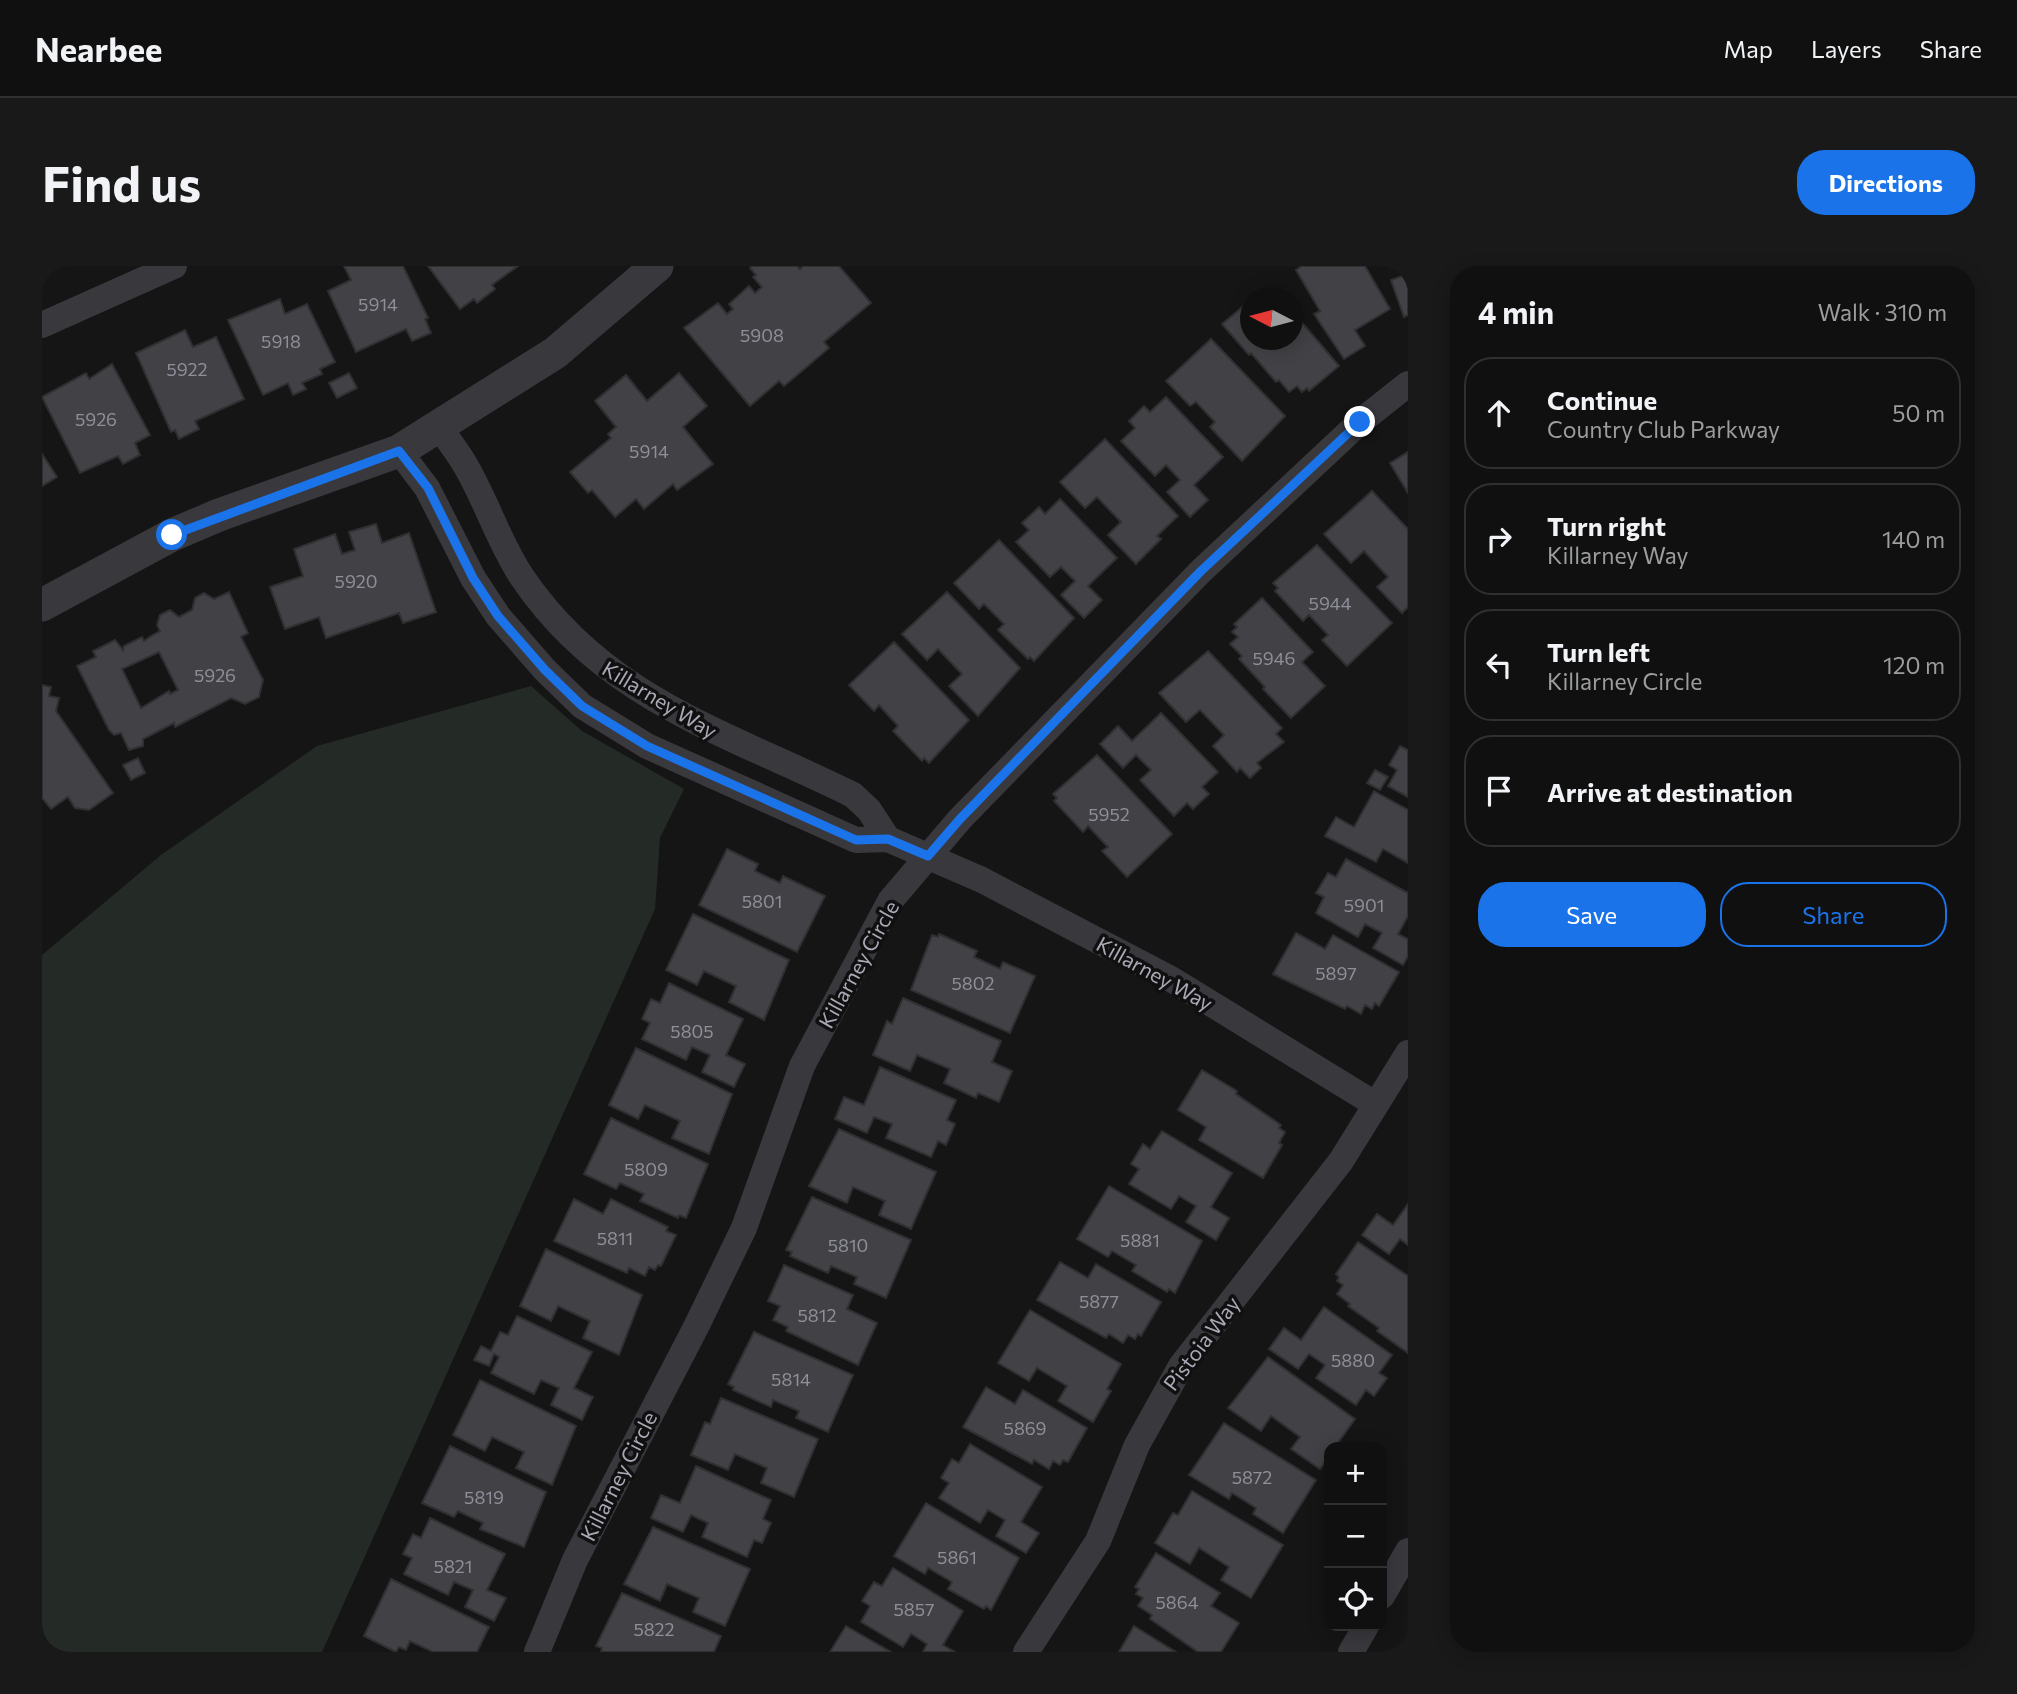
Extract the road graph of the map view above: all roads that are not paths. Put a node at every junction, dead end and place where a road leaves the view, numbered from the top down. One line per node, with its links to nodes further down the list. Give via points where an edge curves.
1 (174, 266): 3 (street)
2 (657, 266): 5 (street, via 555,353)
3 (42, 325)
4 (1408, 384): 9 (street, Killarney Circle, via 1360,422 1201,571)
5 (440, 428): 6 (street); 8 (street, Killarney Way, via 464,463 522,578 583,648 608,670 683,718 853,795)
6 (399, 451): 7 (street, via 172,535); 8 (street, Killarney Way, via 428,488 473,578 498,616 582,706 647,746 856,840)
7 (42, 605)
8 (888, 839): 9 (street, Killarney Way)
9 (928, 856): 11 (street, Killarney Way, via 1171,979); 15 (street, Killarney Circle, via 890,901 802,1066 744,1228 575,1560)
10 (1408, 1053): 11 (street, Pistoia Way)
11 (1375, 1104): 16 (street, Pistoia Way, via 1341,1161 1181,1366 1137,1445 1098,1541)
12 (1408, 1551): 13 (street)
13 (1387, 1587)
14 (1363, 1631): 17 (street)
15 (537, 1652)
16 (1026, 1652)
17 (1351, 1652)

